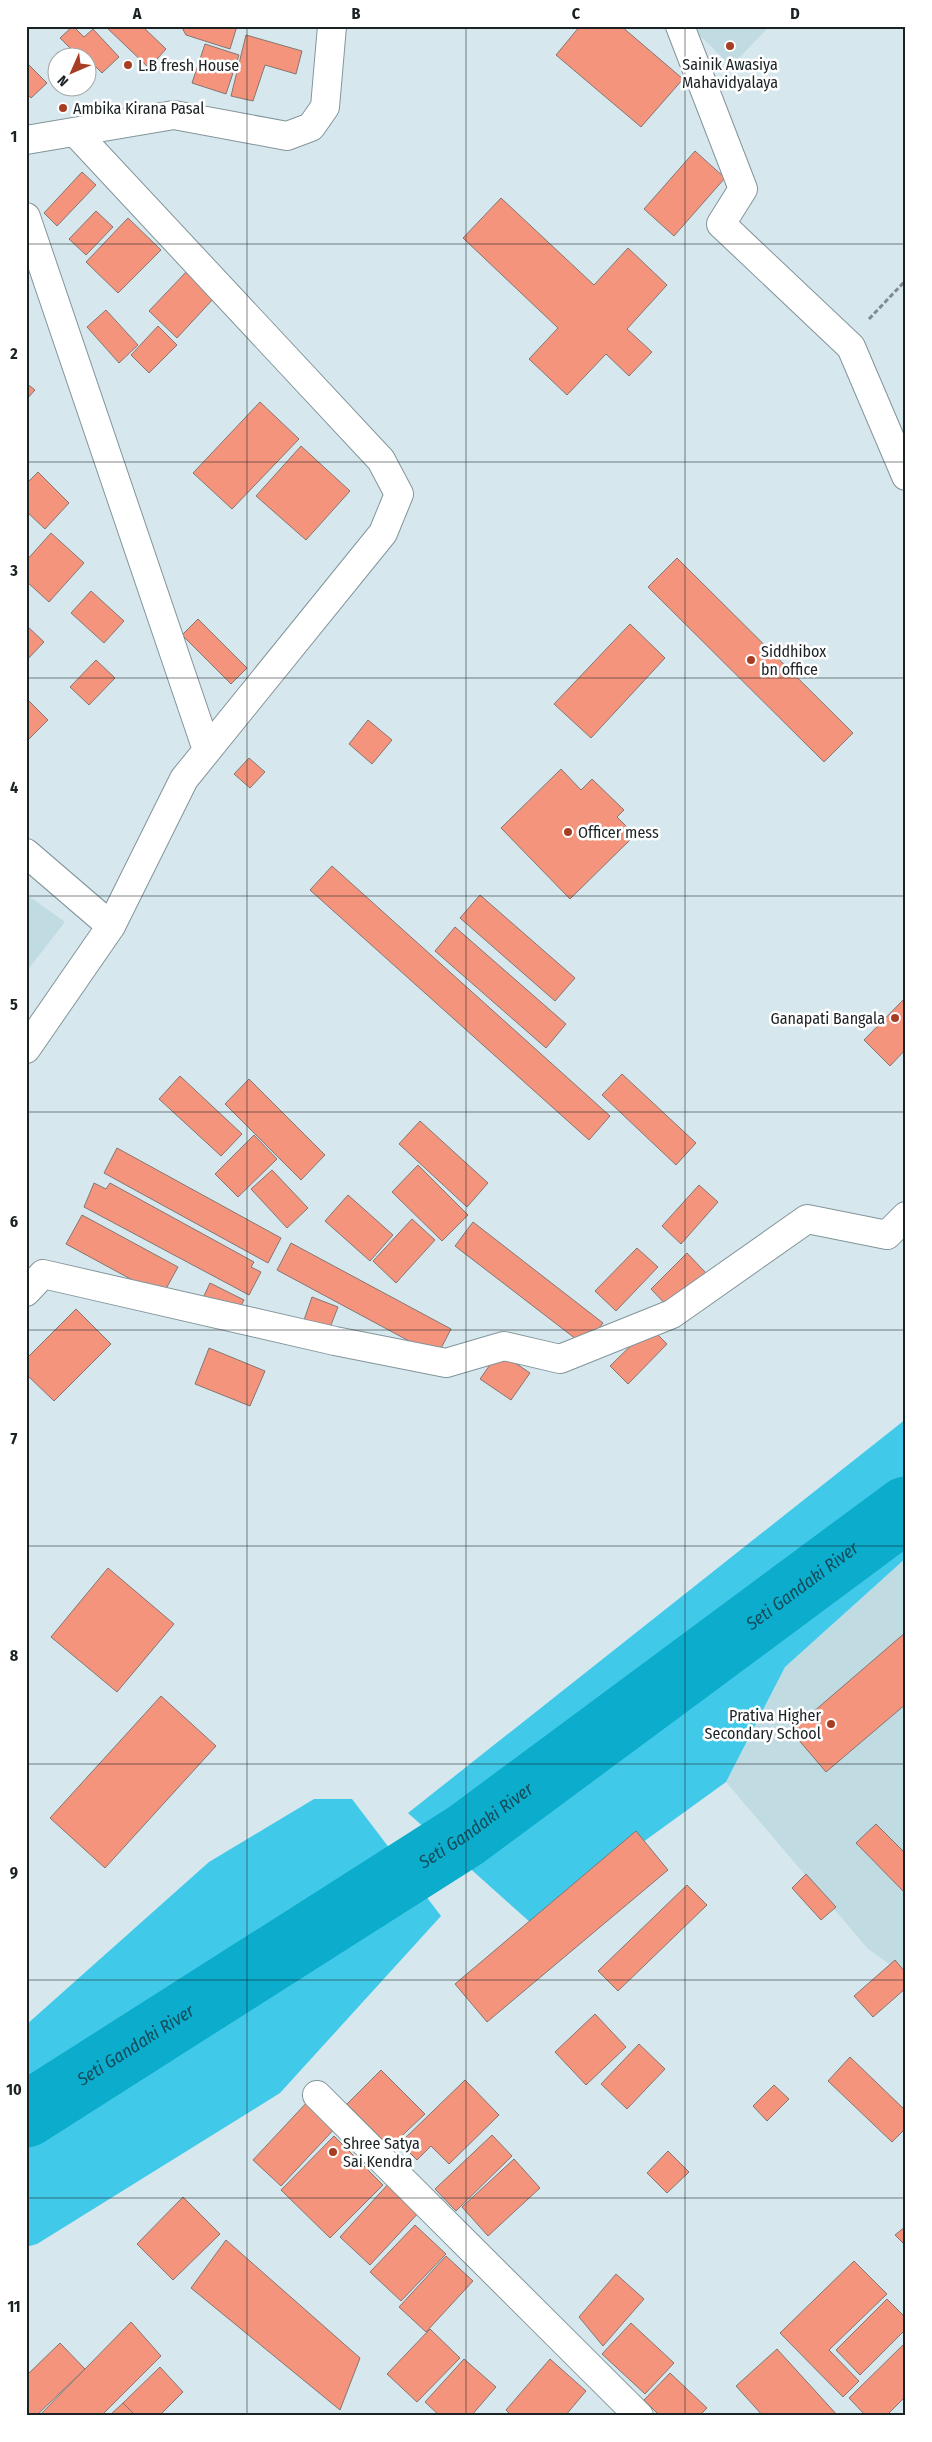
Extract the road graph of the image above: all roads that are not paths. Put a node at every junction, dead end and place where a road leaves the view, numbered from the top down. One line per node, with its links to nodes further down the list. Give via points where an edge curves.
1 (332, 26): 3 (street, via 325,107 311,127 287,136 174,115)
2 (680, 26): 6 (street, via 743,189 721,224 851,347)
3 (75, 132): 4 (street); 7 (street, via 381,460 399,494 383,533)
4 (26, 140)
5 (26, 217): 7 (street)
6 (906, 476)
7 (207, 750): 9 (street, via 184,779)
8 (26, 853): 9 (street)
9 (111, 926): 10 (street)
10 (26, 1049)
11 (906, 1216): 12 (street, via 887,1235 807,1219 672,1314 560,1359 504,1346 446,1363 43,1274)
12 (26, 1292)
13 (318, 2095): 14 (street)
14 (639, 2416)

